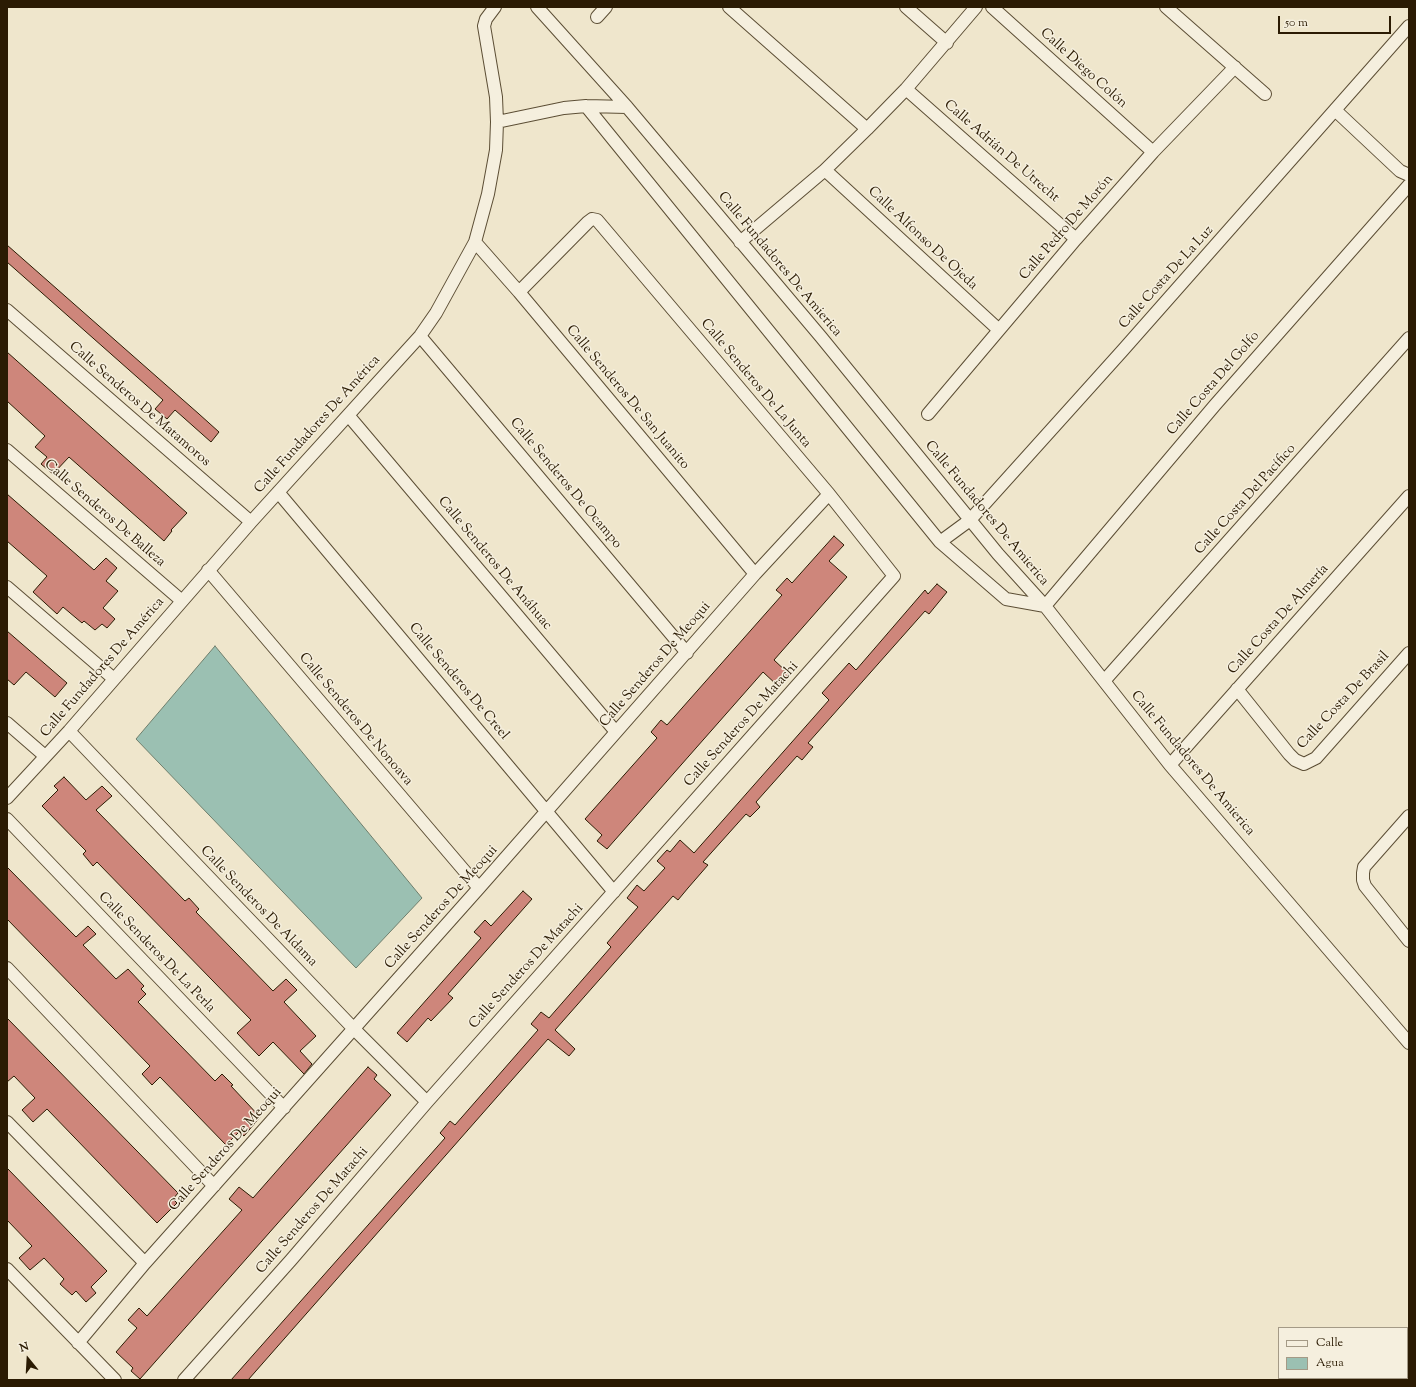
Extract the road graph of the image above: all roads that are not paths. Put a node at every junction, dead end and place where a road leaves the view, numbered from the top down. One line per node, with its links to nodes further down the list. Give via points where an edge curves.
1 (495, 7): 18 (street, Calle Fundadores De América, via 486,20 484,31 496,97)
2 (537, 7): 16 (street, Calle Fundadores De Amierica)
3 (606, 7): 9 (street)
4 (729, 7): 19 (street)
5 (906, 7): 11 (street)
6 (976, 7): 11 (street)
7 (992, 7): 20 (street, Calle Diego Colón)
8 (1166, 7): 12 (street)
9 (597, 17)
10 (1409, 26): 17 (street, Calle Costa De La Luz)
11 (947, 43): 13 (street)
12 (1234, 67): 14 (street); 20 (street, Calle Pedro De Morón)
13 (906, 88): 19 (street); 23 (street, Calle Adrián De Utrecht)
14 (1266, 94)
15 (586, 106): 16 (street); 18 (street); 39 (street)
16 (627, 107): 25 (street, Calle Fundadores De Amierica)
17 (1335, 110): 22 (street); 37 (street, Calle Costa De La Luz)
18 (497, 122): 24 (street, Calle Fundadores De América, via 496,150 488,194)
19 (867, 129): 21 (street)
20 (1154, 152): 23 (street, Calle Pedro De Morón)
21 (825, 170): 25 (street); 28 (street, Calle Alfonso De Ojeda)
22 (1407, 181): 45 (street, Calle Costa Del Golfo)
23 (1076, 239): 28 (street, Calle Pedro De Morón)
24 (475, 242): 26 (street, Calle Senderos De San Juanito); 29 (street, Calle Fundadores De América, via 436,313)
25 (740, 242): 37 (street, Calle Fundadores De Amierica)
26 (519, 292): 35 (street, Calle Senderos De La Junta, via 588,222 595,219); 41 (street, Calle Senderos De San Juanito)
27 (7, 310): 38 (street, Calle Senderos De Matamoros)
28 (999, 330): 31 (street, Calle Pedro De Morón)
29 (420, 336): 32 (street, Calle Fundadores De América); 46 (street, Calle Senderos De Ocampo)
30 (1409, 338): 49 (street, Calle Costa Del Pacífico)
31 (928, 414)
32 (348, 415): 34 (street, Calle Fundadores De América); 53 (street, Calle Senderos De Anáhuac)
33 (7, 450): 44 (street, Calle Senderos De Balleza)
34 (278, 492): 38 (street, Calle Fundadores De América); 57 (street, Calle Senderos De Creel)
35 (829, 494): 41 (street, Calle Senderos De Meoqui); 42 (street, Calle Senderos De La Junta)
36 (1409, 496): 50 (street, Calle Costa De Almería)
37 (970, 520): 39 (street, Calle Costa De La Luz); 45 (street, Calle Fundadores De Amierica)
38 (251, 522): 40 (street, Calle Fundadores De América)
39 (940, 542): 45 (street, via 1006,599)
40 (208, 570): 44 (street, Calle Fundadores De América); 60 (street, Calle Senderos De Nonoava)
41 (755, 574): 46 (street, Calle Senderos De Meoqui)
42 (894, 576): 61 (street, Calle Senderos De Matachi)
43 (7, 587): 48 (street)
44 (182, 601): 48 (street, Calle Fundadores De América)
45 (1045, 606): 49 (street, Calle Fundadores De Amierica)
46 (687, 653): 53 (street, Calle Senderos De Meoqui)
47 (1409, 653): 50 (street, Calle Costa De Brasil, via 1316,758 1304,764 1289,754)
48 (114, 679): 52 (street, Calle Fundadores De América)
49 (1104, 681): 55 (street, Calle Fundadores De Amierica)
50 (1237, 689): 55 (street, Calle Costa De Almería)
51 (7, 723): 54 (street)
52 (69, 730): 54 (street, Calle Fundadores De América); 64 (street, Calle Senderos De Aldama)
53 (616, 732): 57 (street, Calle Senderos De Meoqui)
54 (45, 756): 56 (street, Calle Fundadores De América)
55 (1170, 765): 65 (street, Calle Fundadores De Amierica)
56 (7, 798)
57 (547, 811): 60 (street, Calle Senderos De Meoqui); 61 (street, Calle Senderos De Creel)
58 (1409, 816): 62 (street, via 1364,867 1363,880 1365,886)
59 (7, 819): 67 (street, Calle Senderos De La Perla)
60 (480, 888): 64 (street, Calle Senderos De Meoqui)
61 (614, 892): 66 (street, Calle Senderos De Matachi)
62 (1409, 941)
63 (7, 968): 69 (street)
64 (354, 1029): 66 (street, Calle Senderos De Aldama); 67 (street, Calle Senderos De Meoqui)
65 (1409, 1043)
66 (427, 1102): 74 (street, Calle Senderos De Matachi)
67 (284, 1108): 69 (street, Calle Senderos De Meoqui)
68 (7, 1122): 70 (street)
69 (214, 1186): 70 (street, Calle Senderos De Meoqui)
70 (145, 1263): 72 (street, Calle Senderos De Meoqui)
71 (7, 1269): 72 (street)
72 (78, 1343): 73 (street)
73 (115, 1380)
74 (184, 1380)

